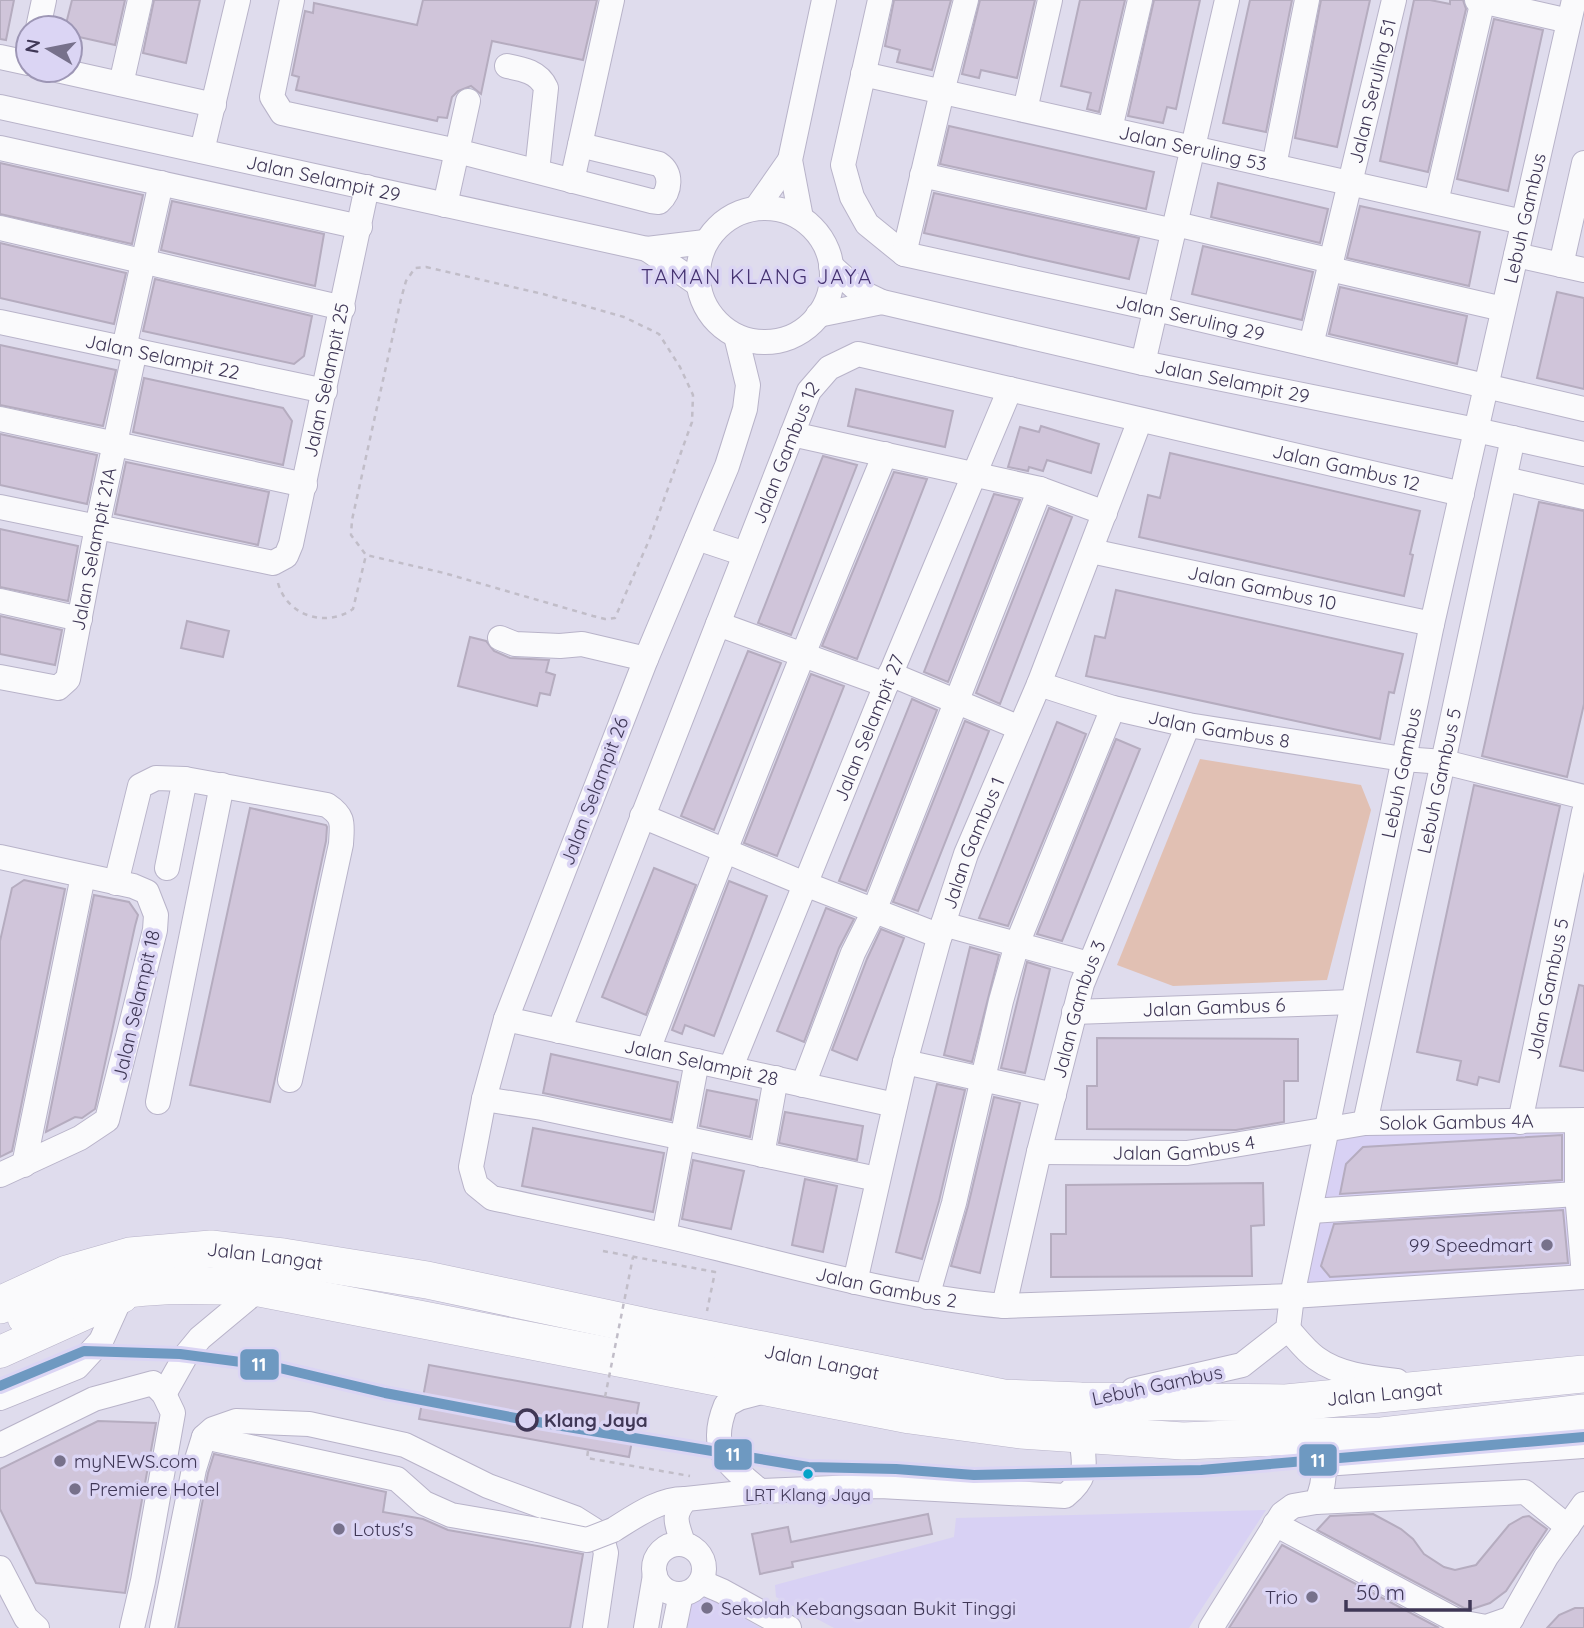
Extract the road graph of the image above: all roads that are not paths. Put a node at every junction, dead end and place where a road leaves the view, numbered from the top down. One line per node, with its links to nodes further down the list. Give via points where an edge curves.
1 (140, 0): 18 (street)
2 (238, 0): 21 (street)
3 (292, 0): 29 (street, via 272,97 282,113)
4 (612, 0): 25 (street)
5 (824, 0): 30 (street)
6 (880, 0): 16 (street)
7 (966, 0): 19 (street)
8 (1050, 0): 23 (street)
9 (1140, 0): 24 (street)
10 (1227, 0): 27 (street)
11 (1307, 0): 32 (street)
12 (1394, 0): 37 (street, Jalan Seruling 51)
13 (1481, 0): 14 (street); 39 (street)
14 (1571, 11): 43 (street, Lebuh Gambus)
15 (507, 66): 33 (street, via 542,79 546,88)
16 (863, 74): 19 (street, Jalan Seruling 53); 49 (street, Jalan Seruling 29, via 843,165 852,197 867,224)
17 (84, 76): 18 (street)
18 (121, 85): 21 (street)
19 (942, 92): 23 (street, Jalan Seruling 53); 34 (street)
20 (468, 101): 29 (street)
21 (214, 105): 28 (street)
22 (0, 107): 28 (street, Jalan Selampit 29)
23 (1025, 110): 24 (street, Jalan Seruling 53)
24 (1110, 129): 27 (street, Jalan Seruling 53)
25 (580, 145): 35 (street); 35 (street, via 659,163 670,176 659,202)
26 (0, 148): 36 (street, Jalan Selampit 29)
27 (1193, 148): 32 (street, Jalan Seruling 53); 46 (street)
28 (202, 151): 38 (street, Jalan Selampit 29)
29 (457, 151): 33 (street); 40 (street)
30 (790, 160): 41 (street); 42 (street)
31 (1584, 163): 54 (street)
32 (1274, 166): 37 (street, Jalan Seruling 53)
33 (537, 171): 35 (street)
34 (922, 175): 46 (street); 49 (street)
35 (572, 181)
36 (161, 183): 44 (street, Jalan Selampit 29); 51 (street, Jalan Selampit 21A)
37 (1351, 183): 39 (street, Jalan Seruling 53); 52 (street, Jalan Seruling 51)
38 (367, 187): 40 (street, Jalan Selampit 29); 44 (street, Jalan Selampit 25)
39 (1436, 202): 43 (street, Jalan Seruling 53)
40 (445, 205): 48 (street, Jalan Selampit 29)
41 (757, 207): 42 (street, via 772,207); 47 (street, via 718,225)
42 (802, 218): 53 (street, via 826,247)
43 (1523, 222): 50 (street, Lebuh Gambus)
44 (360, 227): 57 (street, Jalan Selampit 25)
45 (0, 228): 51 (street)
46 (1175, 228): 52 (street); 58 (street)
47 (705, 242): 48 (street, Jalan Selampit 29); 55 (street)
48 (647, 249): 55 (street, Jalan Selampit 29)
49 (904, 254): 58 (street, Jalan Seruling 29)
50 (1516, 255): 54 (street); 59 (street, Lebuh Gambus)
51 (143, 261): 57 (street); 65 (street, Jalan Selampit 21A)
52 (1331, 265): 59 (street); 64 (street, Jalan Seruling 51)
53 (831, 267): 56 (street, Jalan Selampit 29, via 859,291); 60 (street, via 827,300)
54 (1572, 267)
55 (698, 284): 62 (street, via 710,315)
56 (882, 302): 60 (street, Jalan Selampit 29); 66 (street, Jalan Selampit 29)
57 (343, 308): 70 (street, Jalan Selampit 25)
58 (1156, 309): 64 (street, Jalan Seruling 29); 66 (street)
59 (1503, 309): 68 (street, Lebuh Gambus)
60 (818, 315): 63 (street, via 806,328)
61 (0, 321): 65 (street, Jalan Selampit 22)
62 (736, 336): 63 (street); 67 (street, Jalan Selampit 26)
63 (774, 342): 67 (street, Jalan Selampit 26)
64 (1311, 345): 68 (street, Jalan Seruling 29)
65 (130, 349): 70 (street, Jalan Selampit 22); 77 (street, Jalan Selampit 21A)
66 (1143, 363): 74 (street, Jalan Selampit 29)
67 (748, 385): 89 (street, Jalan Selampit 26, via 727,466)
68 (1486, 386): 71 (street, Jalan Seruling 29); 74 (street, Lebuh Gambus)
69 (1010, 389): 73 (street, Jalan Gambus 12); 75 (street, Jalan Gambus 12, via 858,354 829,368 809,391); 80 (street, Jalan Selampit 27)
70 (325, 391): 82 (street, Jalan Selampit 25)
71 (1584, 409)
72 (0, 419): 77 (street)
73 (1140, 420): 84 (street, Jalan Gambus 12); 87 (street, Jalan Gambus 1)
74 (1476, 430): 76 (street, Jalan Selampit 29); 84 (street, Lebuh Gambus)
75 (792, 434): 78 (street); 91 (street, Jalan Gambus 12)
76 (1513, 438): 79 (street, Jalan Selampit 29); 81 (street, Lebuh Gambus 5)
77 (115, 444): 82 (street); 88 (street, Jalan Selampit 21A)
78 (885, 454): 80 (street); 97 (street)
79 (1584, 454)
80 (973, 473): 83 (street); 100 (street, Jalan Selampit 27)
81 (1505, 479): 85 (street); 107 (street, Lebuh Gambus 5)
82 (305, 485): 88 (street, Jalan Selampit 25, via 291,544 286,556 273,563)
83 (1040, 489): 87 (street); 102 (street)
84 (1462, 494): 95 (street, Lebuh Gambus)
85 (1584, 498)
86 (0, 507): 88 (street)
87 (1105, 513): 90 (street, Jalan Gambus 1)
88 (97, 527): 93 (street, Jalan Selampit 21A)
89 (697, 538): 91 (street); 98 (street, Jalan Selampit 26)
90 (1091, 551): 95 (street, Jalan Gambus 10); 101 (street, Jalan Gambus 1)
91 (745, 554): 94 (street, Jalan Gambus 12)
92 (0, 601): 93 (street)
93 (80, 619): 99 (street, Jalan Selampit 21A, via 68,679 58,688)
94 (718, 624): 97 (street); 112 (street, Jalan Gambus 12)
95 (1432, 624): 106 (street, Lebuh Gambus)
96 (499, 638): 98 (street, via 515,645 582,644)
97 (802, 655): 100 (street); 113 (street)
98 (646, 659): 125 (street, Jalan Selampit 26)
99 (0, 677)
100 (888, 679): 102 (street); 118 (street, Jalan Selampit 27)
101 (1039, 684): 103 (street, Jalan Gambus 8); 105 (street, Jalan Gambus 1)
102 (957, 702): 105 (street); 119 (street)
103 (1113, 708): 104 (street, Jalan Gambus 8); 121 (street)
104 (1188, 725): 106 (street, Jalan Gambus 8); 122 (street, Jalan Gambus 3)
105 (1020, 728): 120 (street, Jalan Gambus 1, via 966,854)
106 (1403, 759): 107 (street, Jalan Gambus 8); 123 (street, Lebuh Gambus)
107 (1444, 762): 110 (street, Jalan Gambus 8); 141 (street, Lebuh Gambus 5)
108 (185, 779): 109 (street); 115 (street); 117 (street, via 156,778 140,786)
109 (222, 785): 133 (street, via 327,805 342,821 341,844); 137 (street)
110 (1584, 797)
111 (1584, 812): 140 (street, Jalan Gambus 5)
112 (642, 816): 113 (street); 126 (street, Jalan Gambus 12)
113 (724, 851): 118 (street); 127 (street)
114 (0, 857): 116 (street, Jalan Selampit 18)
115 (167, 868)
116 (83, 876): 117 (street, Jalan Selampit 18); 146 (street)
117 (116, 883): 146 (street, Jalan Selampit 18, via 147,892 156,915 113,1102 107,1120)
118 (805, 884): 119 (street); 130 (street, Jalan Selampit 27)
119 (874, 911): 120 (street); 134 (street)
120 (941, 930): 121 (street); 129 (street, Jalan Gambus 1)
121 (1017, 944): 122 (street); 132 (street)
122 (1089, 964): 124 (street, Jalan Gambus 3)
123 (1353, 1002): 124 (street, Jalan Gambus 6); 142 (street, Lebuh Gambus)
124 (1074, 1012): 135 (street, Jalan Gambus 3)
125 (506, 1019): 126 (street, Jalan Selampit 28); 136 (street, Jalan Selampit 26)
126 (559, 1031): 127 (street, Jalan Selampit 28)
127 (648, 1050): 128 (street, Jalan Selampit 28)
128 (697, 1061): 130 (street, Jalan Selampit 28); 143 (street)
129 (905, 1062): 132 (street); 138 (street, Jalan Gambus 1)
130 (731, 1067): 131 (street, Jalan Selampit 28)
131 (776, 1078): 134 (street, Jalan Selampit 28); 145 (street)
132 (983, 1079): 135 (street); 160 (street)
133 (290, 1080)
134 (803, 1084): 138 (street, Jalan Selampit 28)
135 (1054, 1095): 144 (street, Jalan Gambus 3)
136 (484, 1099): 143 (street); 150 (street, Jalan Selampit 26, via 471,1167 476,1185)
137 (158, 1102)
138 (895, 1105): 148 (street, Jalan Gambus 1)
139 (1580, 1120): 140 (street, Solok Gambus 4A); 149 (street)
140 (1520, 1122): 141 (street, Solok Gambus 4A)
141 (1365, 1124): 142 (street, Solok Gambus 4A)
142 (1328, 1128): 144 (street, Jalan Gambus 4, via 1187,1153); 151 (street, Lebuh Gambus)
143 (682, 1137): 145 (street); 152 (street)
144 (1039, 1152): 162 (street, Jalan Gambus 3)
145 (762, 1155): 148 (street)
146 (24, 1165): 147 (street)
147 (0, 1175)
148 (877, 1179): 155 (street, Jalan Gambus 1)
149 (1577, 1194): 151 (street); 154 (street)
150 (492, 1198): 152 (street, Jalan Gambus 2)
151 (1311, 1210): 159 (street, Lebuh Gambus)
152 (664, 1235): 155 (street, Jalan Gambus 2)
153 (67, 1274): 158 (main road, Jalan Langat); 161 (highway, Jalan Langat); 172 (highway, Jalan Langat, via 130,1256 197,1250 283,1257 427,1280 1003,1398)
154 (1584, 1277): 159 (street, Jalan Gambus 2)
155 (855, 1282): 160 (street, Jalan Gambus 2)
156 (260, 1288): 157 (highway, Jalan Langat, via 196,1284); 168 (highway, Jalan Langat); 169 (street, via 201,1338)
157 (129, 1292): 163 (highway, Jalan Langat, via 75,1299); 165 (main road, Jalan Langat); 170 (street, via 101,1341 77,1367)
158 (0, 1293)
159 (1292, 1296): 162 (street, Jalan Gambus 2); 164 (street, Lebuh Gambus)
160 (927, 1297): 162 (street, Jalan Gambus 2)
161 (0, 1305)
162 (1004, 1306)
163 (0, 1327)
164 (1288, 1329): 167 (street, via 1314,1357 1341,1371); 172 (street, Lebuh Gambus, via 1242,1365)
165 (0, 1352)
166 (1584, 1374): 167 (highway, Jalan Langat)
167 (1449, 1387): 172 (highway, Jalan Langat)
168 (773, 1389): 172 (highway, Jalan Langat, via 1021,1430); 180 (street, via 726,1405 719,1430 720,1452)
169 (164, 1394): 175 (street, via 153,1383 94,1399); 193 (street, via 173,1413)
170 (0, 1398)
171 (1584, 1413): 174 (highway, Jalan Langat, via 1382,1436)
172 (1075, 1417): 174 (highway, Jalan Langat, via 1183,1441); 180 (street, via 1085,1463 1079,1485 1065,1496 880,1486)
173 (204, 1437): 179 (street, bridge, via 397,1479 424,1503 451,1515 587,1540); 194 (street); 195 (street, via 236,1421 309,1424 405,1445 488,1486 575,1518 594,1530 606,1553)
174 (1277, 1437): 178 (street, via 1307,1450)
175 (0, 1445)
176 (1584, 1446): 177 (street)
177 (1352, 1462): 178 (street); 181 (street, via 1346,1487)
178 (1324, 1464): 182 (street, via 1324,1482)
179 (692, 1489): 180 (street); 186 (street, via 677,1509)
180 (760, 1491)
181 (1353, 1501): 182 (street); 185 (street, via 1525,1492)
182 (1316, 1502): 184 (street, via 1293,1506)
183 (1584, 1504): 185 (street)
184 (1275, 1524): 191 (street); 199 (street)
185 (1567, 1527): 190 (street)
186 (683, 1543): 188 (street, via 657,1555); 189 (street, via 699,1553 704,1563 704,1573)
187 (0, 1568): 192 (street, via 26,1618)
188 (655, 1575): 189 (street, via 666,1591); 196 (street)
189 (691, 1588): 197 (street); 198 (street, via 722,1591)
190 (1509, 1623): 191 (street)
191 (1457, 1625)
192 (37, 1628)
193 (132, 1628)
194 (162, 1628)
195 (595, 1628)
196 (646, 1628)
197 (674, 1628)
198 (789, 1628)
199 (1211, 1628)

